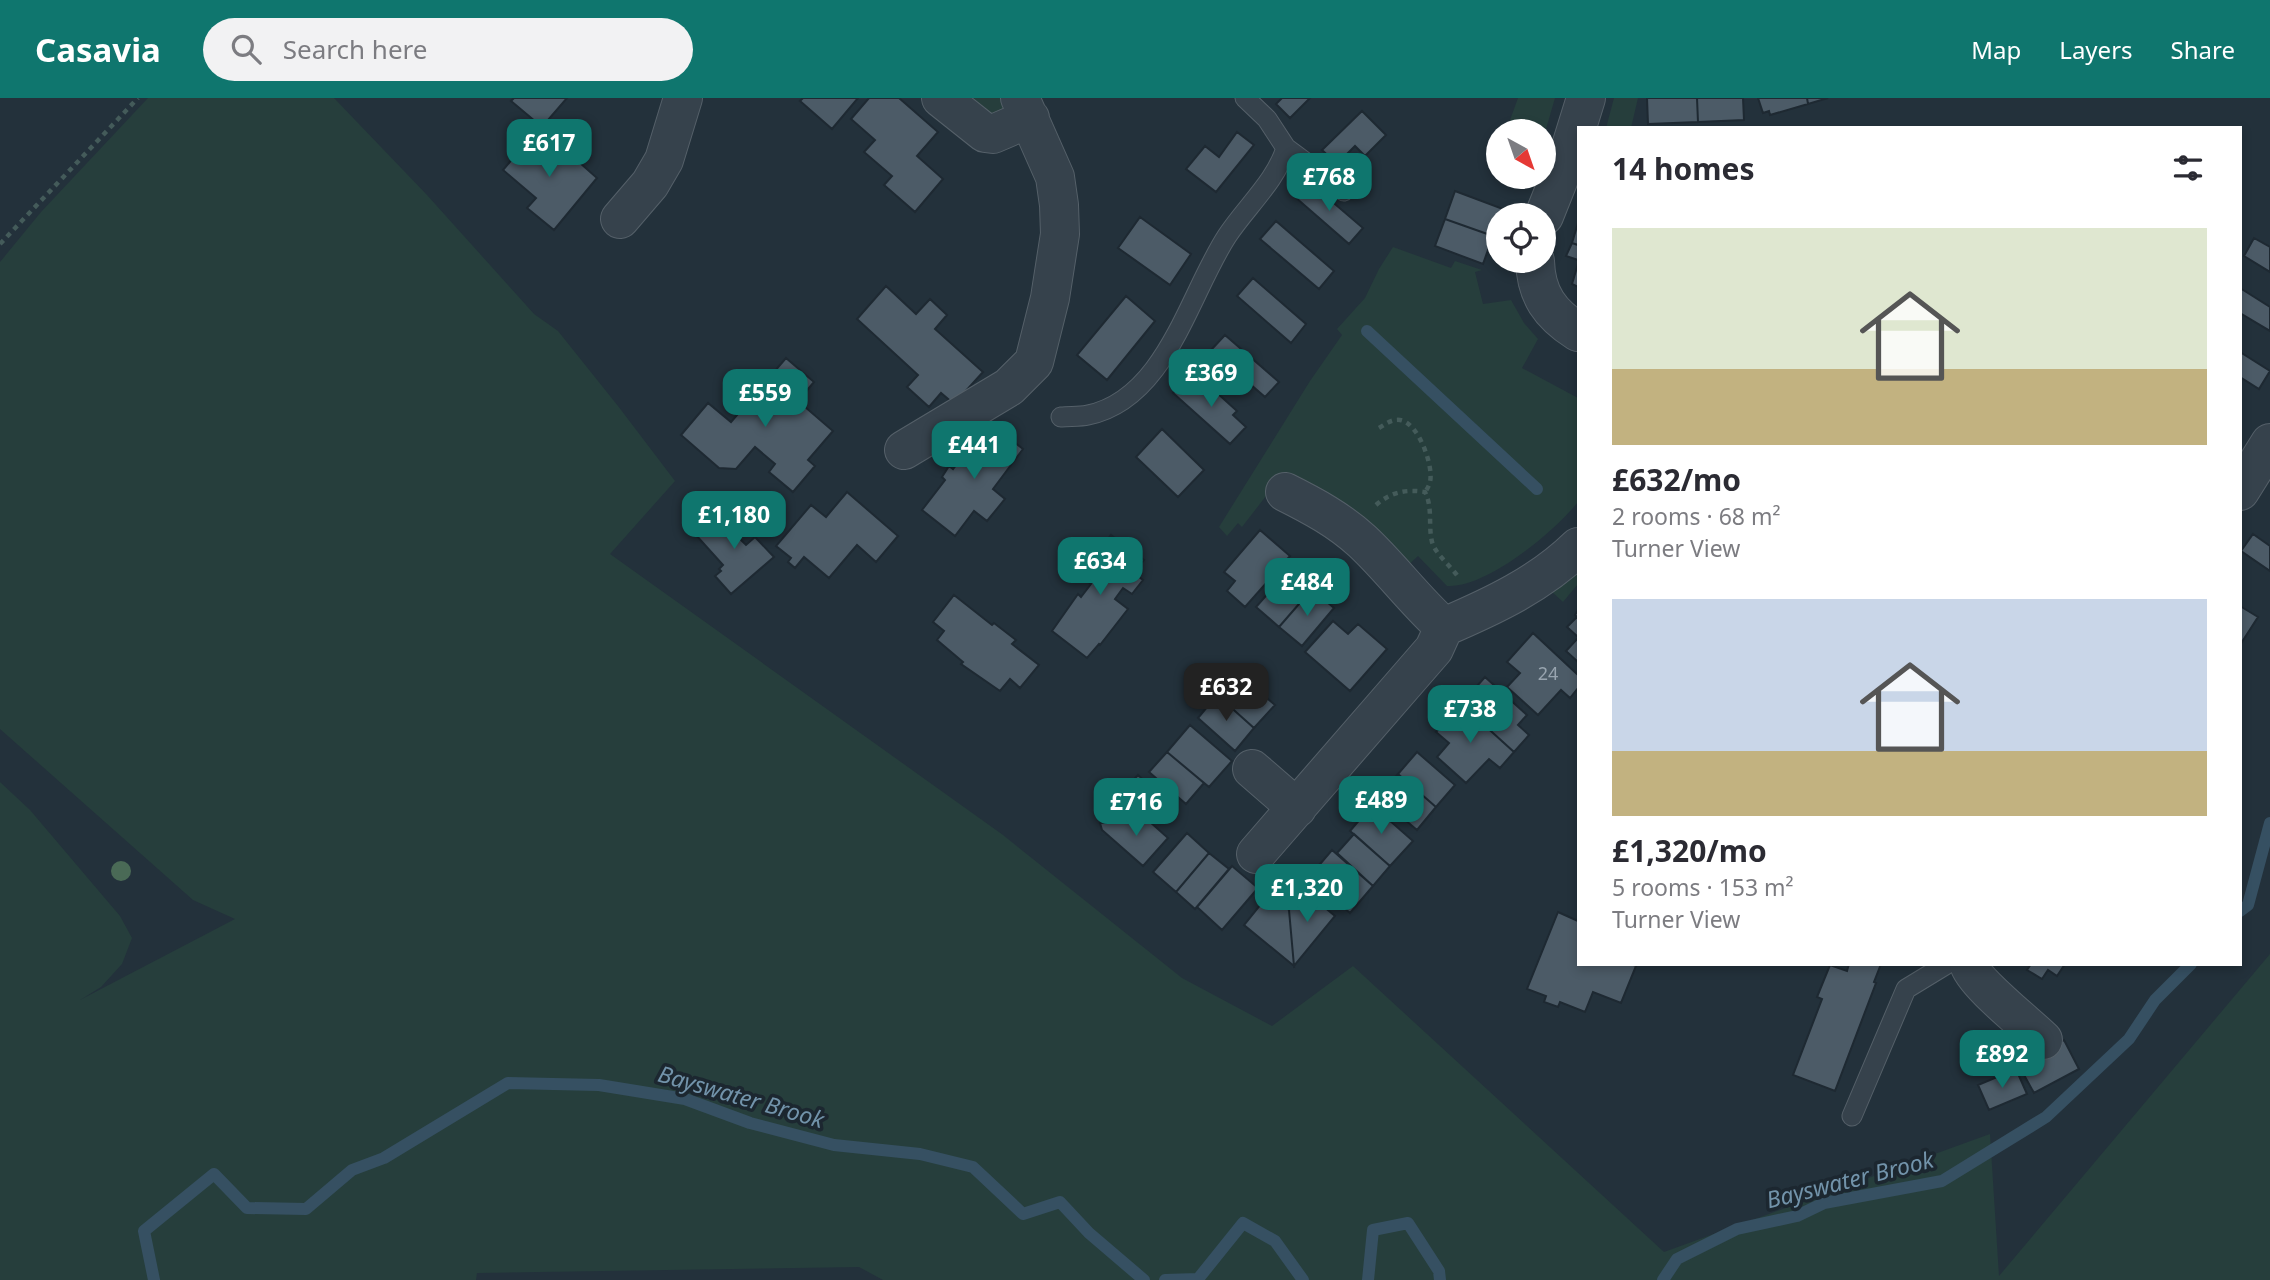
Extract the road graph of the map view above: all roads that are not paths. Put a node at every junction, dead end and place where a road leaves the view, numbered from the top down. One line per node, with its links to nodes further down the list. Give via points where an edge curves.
1 (683, 98): 11 (street, via 664,160)
2 (941, 98): 5 (street, via 985,133 993,134)
3 (1245, 98): 8 (lane, via 1267,119)
4 (1586, 98): 6 (street)
5 (1025, 108): 16 (street, via 1055,177 1060,234 1034,362 1009,387)
6 (1577, 126)
7 (1577, 127): 10 (street)
8 (1286, 148): 9 (lane); 14 (lane, via 1278,169 1227,236 1161,360 1138,387 1113,406 1088,415)
9 (1344, 191)
10 (1549, 203)
11 (620, 219)
12 (1535, 273): 13 (street, via 1548,307)
13 (1577, 331)
14 (1061, 417)
15 (2270, 443): 17 (street)
16 (904, 450)
17 (2242, 488)
18 (1285, 492): 20 (street, via 1352,533)
19 (1577, 548): 20 (street, via 1547,574)
20 (1444, 626): 22 (street, via 1434,649)
21 (1252, 769): 22 (street)
22 (1297, 808): 23 (street)
23 (1256, 854)
24 (1944, 966): 27 (lane, via 1906,989)
25 (1969, 966): 26 (street, via 1987,989)
26 (2043, 1040)
27 (1852, 1116)

